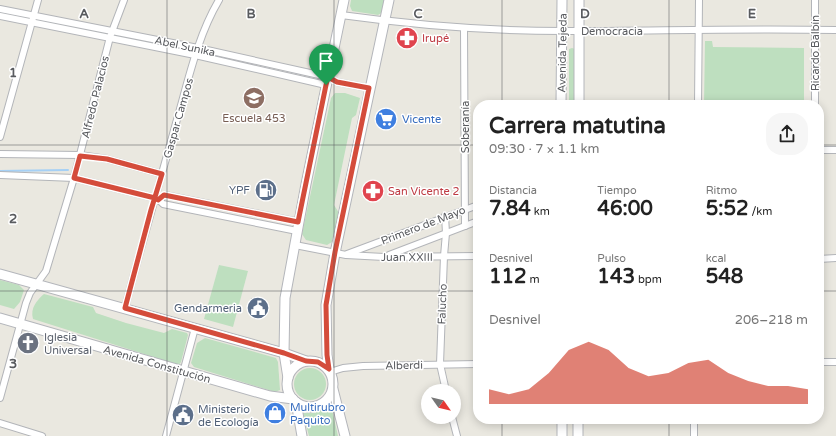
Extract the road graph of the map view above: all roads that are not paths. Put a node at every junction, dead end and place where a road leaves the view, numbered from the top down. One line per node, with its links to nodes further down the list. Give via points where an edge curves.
1 (38, 0): 13 (street)
2 (124, 0): 22 (street, Alfredo Palacios)
3 (219, 0): 23 (street, Gaspar Campos, via 211,13)
4 (344, 0): 11 (main road)
5 (389, 0): 14 (main road)
6 (562, 0): 19 (main road, Avenida Tejeda)
7 (579, 0): 20 (main road, Avenida Tejeda)
8 (699, 0): 21 (street)
9 (815, 0): 17 (street, Ricardo Balbín)
10 (0, 9): 13 (street, Abel Sunika)
11 (341, 15): 14 (street, Democracia); 24 (main road)
12 (0, 16): 15 (street, Abel Sunika)
13 (34, 16): 15 (street); 22 (street, Abel Sunika)
14 (385, 21): 16 (street, Democracia); 25 (main road)
15 (32, 22): 22 (street, Abel Sunika); 30 (street)
16 (464, 28): 19 (street, Democracia); 40 (street, Soberanía)
17 (815, 30): 18 (street, Democracia); 21 (street, Democracia); 29 (street, Ricardo Balbín)
18 (836, 30)
19 (563, 31): 20 (street, Democracia); 26 (main road, Avenida Tejeda)
20 (579, 31): 21 (street, Democracia); 27 (main road, Avenida Tejeda)
21 (698, 31): 28 (street)
22 (111, 34): 23 (street, Abel Sunika); 34 (street, Alfredo Palacios)
23 (197, 51): 24 (street, Abel Sunika); 35 (street, Gaspar Campos)
24 (327, 81): 25 (street, Abel Sunika); 44 (main road)
25 (369, 88): 47 (main road)
26 (561, 100)
27 (579, 100)
28 (698, 100)
29 (815, 100)
30 (0, 137)
31 (824, 150): 32 (street)
32 (836, 150)
33 (0, 154): 34 (street)
34 (80, 156): 35 (street, via 107,159); 37 (street, Alfredo Palacios)
35 (162, 174): 38 (street, Gaspar Campos)
36 (0, 175): 37 (street)
37 (74, 178): 38 (street); 55 (street, Alfredo Palacios, via 46,271)
38 (157, 199): 44 (street, via 163,204 282,228); 44 (street, via 164,195); 56 (street, Gaspar Campos)
39 (473, 206): 40 (street, Primero de Mayo)
40 (466, 209): 41 (street, Primero de Mayo); 43 (street, Soberanía)
41 (445, 216): 45 (street, Falucho); 48 (street, Primero de Mayo)
42 (473, 223): 43 (street, Primero de Mayo)
43 (465, 226): 45 (street, Primero de Mayo)
44 (298, 227): 46 (main road)
45 (446, 233): 49 (street, Falucho); 51 (street, Primero de Mayo)
46 (295, 244): 47 (street, Juan XXIII); 60 (main road, via 285,298)
47 (335, 252): 48 (street, Juan XXIII); 66 (main road, via 326,305 327,355)
48 (346, 255): 51 (street, Juan XXIII)
49 (444, 256): 50 (street, Juan XXIII); 51 (street, Juan XXIII); 64 (street, Falucho)
50 (473, 256)
51 (384, 257)
52 (836, 258): 53 (street)
53 (824, 259)
54 (0, 274): 55 (main road)
55 (36, 285): 56 (main road); 58 (street, Alfredo Palacios, via 26,302)
56 (125, 308): 59 (main road)
57 (0, 318): 58 (main road, Avenida Constitución)
58 (20, 324): 67 (main road, Avenida Constitución); 71 (street, Alfredo Palacios)
59 (195, 328): 60 (main road); 67 (street)
60 (284, 353): 61 (main road); 68 (main road)
61 (306, 361): 66 (main road, via 318,362); 68 (main road, via 298,364)
62 (824, 362): 63 (street)
63 (836, 362)
64 (440, 364): 65 (street, Alberdi); 66 (street, Alberdi, via 363,366); 69 (street, Falucho)
65 (473, 364)
66 (330, 371): 70 (main road)
67 (183, 372): 72 (main road, Avenida Constitución); 79 (street)
68 (288, 378): 72 (main road, via 287,386)
69 (444, 384)
70 (333, 389): 72 (main road, via 325,402 318,406 303,406); 81 (main road)
71 (0, 398)
72 (294, 401): 80 (main road)
73 (0, 423): 78 (street)
74 (454, 424): 82 (street)
75 (562, 424): 83 (main road)
76 (578, 424): 84 (main road)
77 (694, 424): 85 (street)
78 (42, 436)
79 (166, 436)
80 (302, 436)
81 (344, 436)
82 (457, 436)
83 (562, 436)
84 (578, 436)
85 (694, 436)

